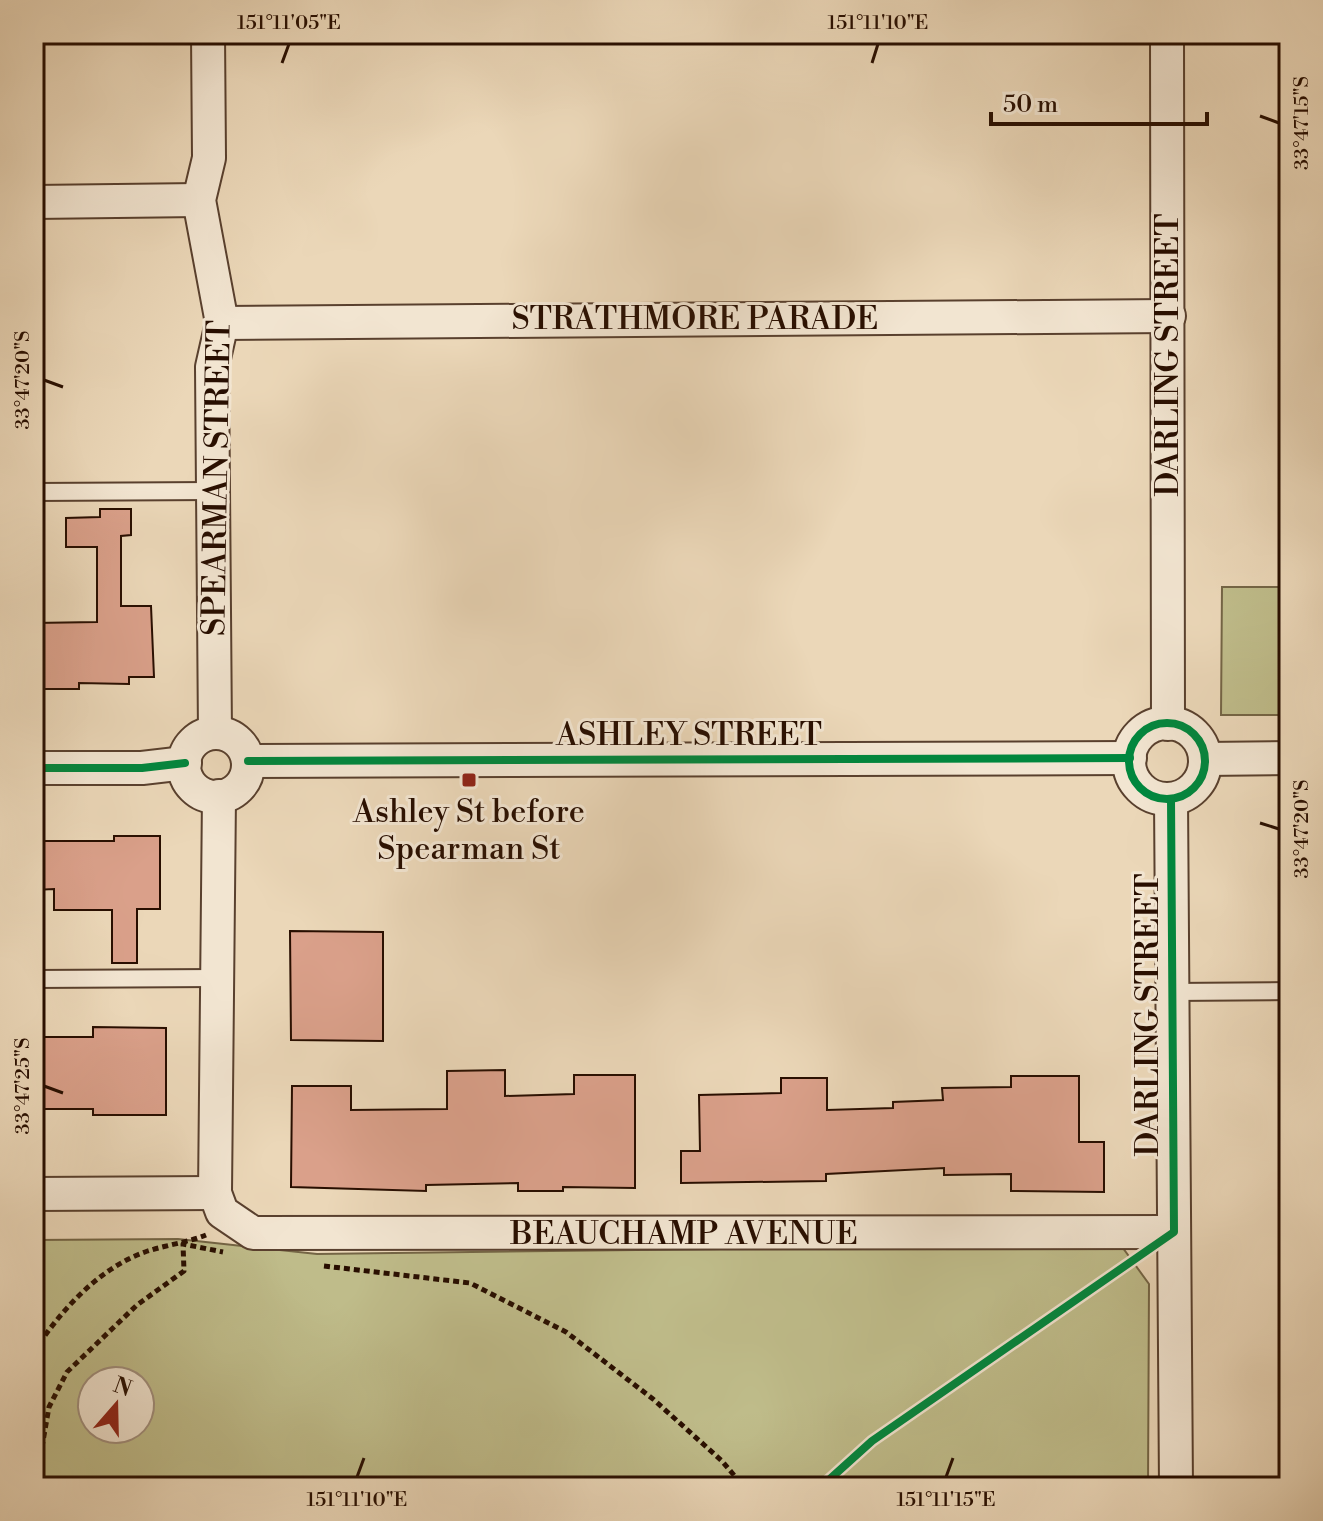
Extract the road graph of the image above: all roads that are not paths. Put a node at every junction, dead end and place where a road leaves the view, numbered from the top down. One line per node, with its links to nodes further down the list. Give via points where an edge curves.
1 (208, 34): 3 (street, SPEARMAN STREET, via 209,158)
2 (1167, 34): 5 (street, DARLING STREET)
3 (199, 200): 4 (street); 6 (street, SPEARMAN STREET)
4 (34, 202)
5 (1169, 316): 6 (street, STRATHMORE PARADE); 9 (street, DARLING STREET)
6 (222, 323): 7 (street, SPEARMAN STREET, via 212,367)
7 (213, 491): 8 (lane); 10 (street, SPEARMAN STREET)
8 (34, 492)
9 (1168, 724): 11 (street, via 1142,733); 13 (street, via 1198,738)
10 (215, 733): 14 (street, via 234,739); 15 (street, via 195,742)
11 (1130, 758): 14 (street, ASHLEY STREET); 18 (street, via 1140,788)
12 (1289, 758): 13 (street)
13 (1205, 759): 18 (street, via 1200,781)
14 (248, 761): 17 (street, via 241,785)
15 (185, 763): 16 (street); 17 (street, via 194,788)
16 (34, 768)
17 (219, 796): 19 (street)
18 (1171, 799): 22 (street, DARLING STREET)
19 (217, 978): 20 (lane); 23 (street)
20 (34, 979)
21 (1289, 991): 22 (lane)
22 (1172, 992): 25 (street, DARLING STREET)
23 (215, 1193): 24 (street); 25 (street, BEAUCHAMP AVENUE, via 237,1239 253,1233)
24 (34, 1194)
25 (1174, 1232): 26 (street, DARLING STREET)
26 (1176, 1487)

